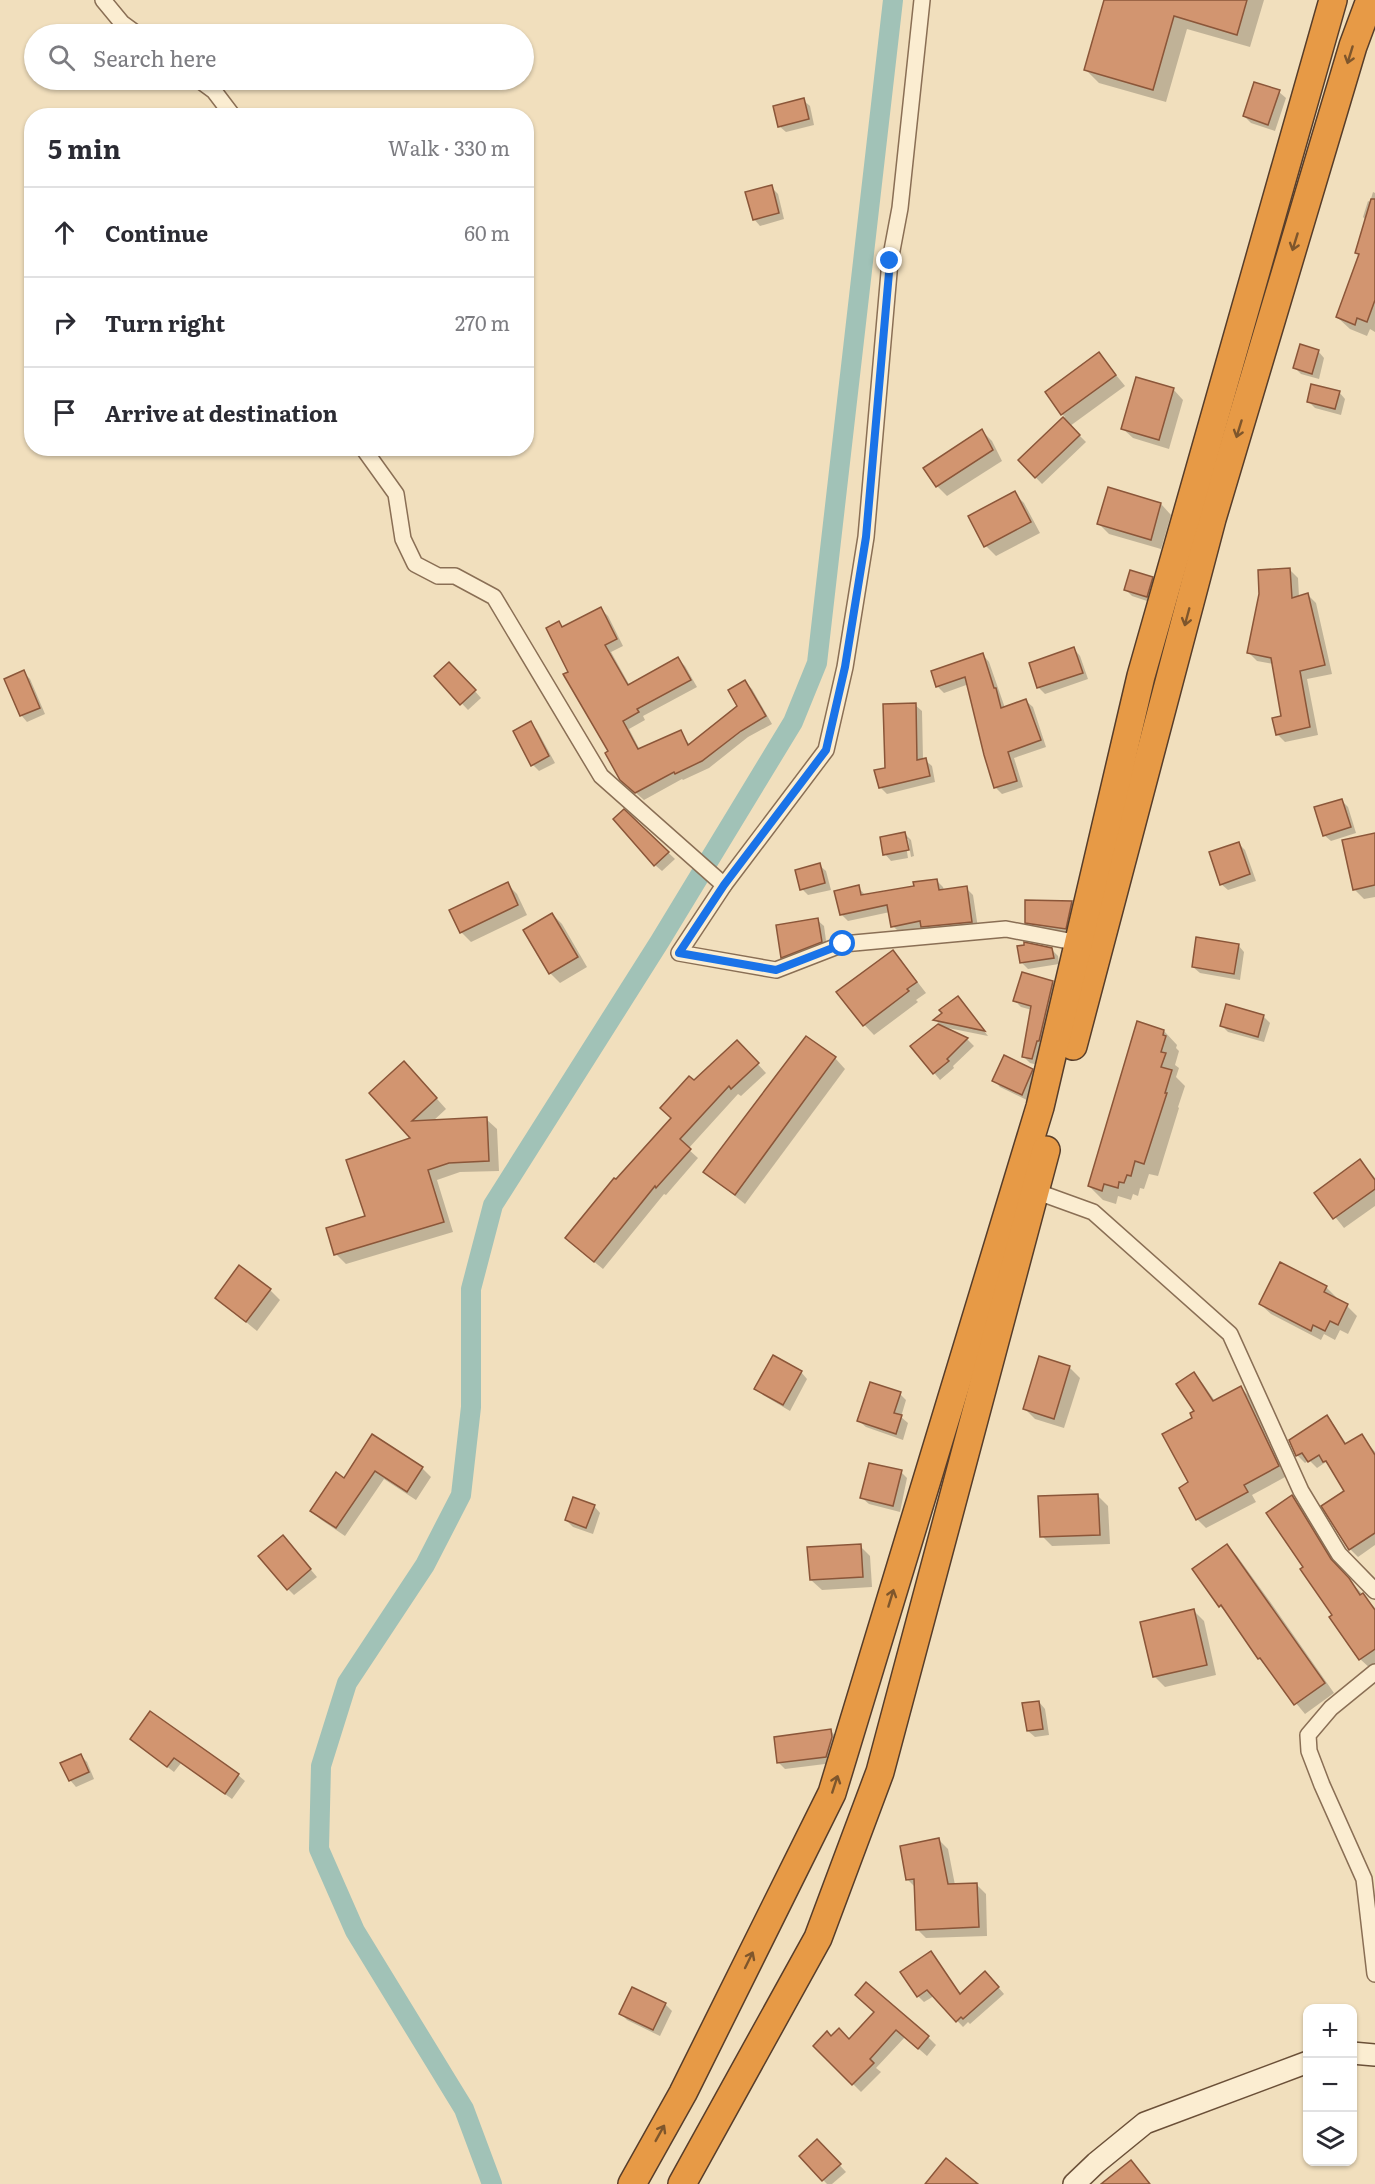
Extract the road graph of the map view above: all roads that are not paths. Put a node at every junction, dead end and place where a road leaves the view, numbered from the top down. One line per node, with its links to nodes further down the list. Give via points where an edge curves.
1 (103, 0): 5 (street)
2 (922, 0): 9 (street, via 900,208 890,261 866,537 845,667 826,750)
3 (1333, 0): 10 (highway, via 1141,676)
4 (1370, 0): 11 (highway, one-way to 11, via 1212,519)
5 (123, 24)
6 (213, 90): 7 (street)
7 (227, 108)
8 (369, 456): 9 (street, via 396,494 403,539 416,564 438,576 455,576 494,597 601,776)
9 (723, 885): 10 (street, via 679,953 776,970 843,944 1006,929)
10 (1079, 943): 18 (highway, one-way to 10, via 683,2093 832,1793 1040,1107)
11 (1035, 1191): 12 (street, via 1093,1212 1230,1334 1301,1491 1339,1554); 19 (highway, via 880,1772 818,1938)
12 (1375, 1591)
13 (1375, 1672): 14 (street, via 1331,1708 1308,1735 1309,1751 1322,1785 1364,1879)
14 (1375, 1974)
15 (1357, 2053): 16 (street)
16 (1375, 2055)
17 (1303, 2064): 20 (street, via 1145,2123)
18 (632, 2184)
19 (682, 2184)
20 (1074, 2184)

